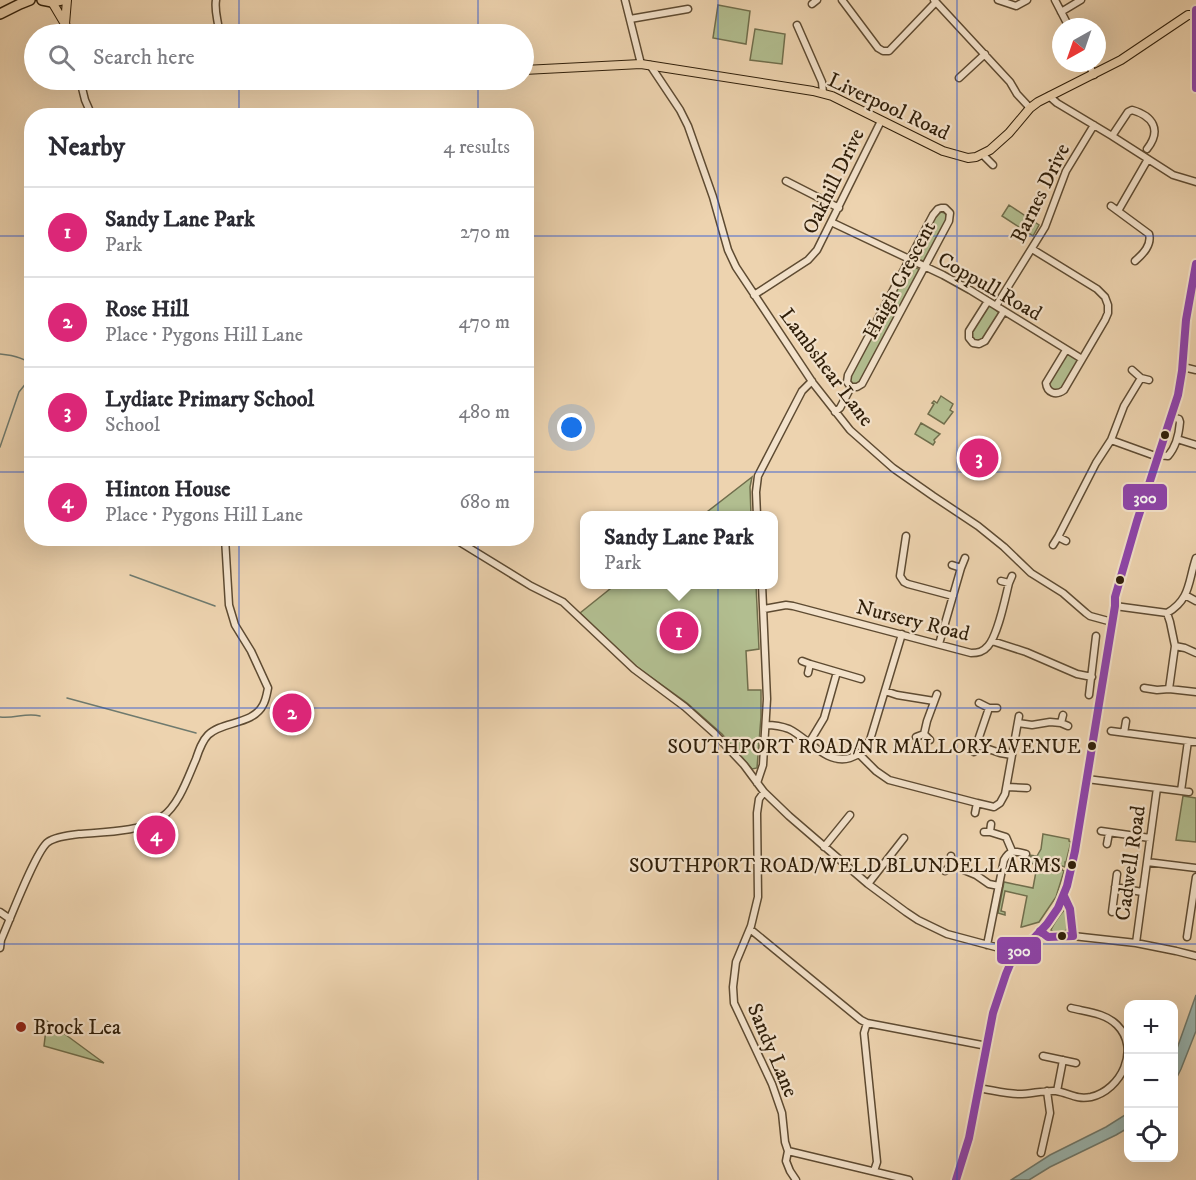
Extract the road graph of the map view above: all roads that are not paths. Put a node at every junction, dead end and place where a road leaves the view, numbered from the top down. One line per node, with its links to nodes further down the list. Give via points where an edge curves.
1 (30, 0): 16 (highway)
2 (67, 0): 21 (main road)
3 (216, 0): 22 (street)
4 (625, 0): 20 (street)
5 (842, 0): 11 (street, via 883,51 888,51)
6 (998, 0): 12 (street)
7 (1027, 0): 12 (street)
8 (1055, 0): 15 (street)
9 (1081, 0): 15 (street)
10 (52, 1): 21 (main road)
11 (935, 1): 25 (street)
12 (1016, 6): 17 (street)
13 (688, 9): 20 (street, via 679,15)
14 (1196, 10): 18 (main road)
15 (1061, 12): 19 (street)
16 (0, 14)
17 (1020, 15)
18 (1195, 15): 24 (main road); 30 (main road, via 1188,15)
19 (1064, 18)
20 (630, 19): 26 (street)
21 (65, 24)
22 (218, 24)
23 (798, 25): 34 (street)
24 (1196, 42): 32 (main road)
25 (985, 54): 31 (street); 37 (street)
26 (641, 64): 27 (main road, Liverpool Road); 28 (main road, Liverpool Road)
27 (650, 65): 34 (main road, Liverpool Road); 57 (street, Lambshear Lane, via 688,126 728,250)
28 (534, 69)
29 (1092, 72): 30 (street)
30 (1094, 75): 35 (main road)
31 (959, 78)
32 (1196, 88)
33 (82, 90): 36 (street)
34 (823, 93): 38 (main road, Liverpool Road)
35 (1050, 96): 37 (main road); 39 (street)
36 (88, 108)
37 (1030, 108): 42 (main road)
38 (881, 121): 42 (main road, Liverpool Road, via 960,157); 48 (street, Oakhill Drive)
39 (1094, 125): 40 (street); 51 (street, Barnes Drive, via 1066,171 1048,220)
40 (1112, 136): 41 (street, via 1128,112 1137,111 1155,127); 43 (street)
41 (1147, 149)
42 (983, 155): 44 (street)
43 (1148, 159): 46 (street, via 1173,175); 49 (street)
44 (993, 165)
45 (786, 181): 48 (street)
46 (1196, 182)
47 (1111, 206): 49 (street)
48 (838, 208): 50 (street, Oakhill Drive)
49 (1118, 211): 53 (street, via 1150,237 1147,248)
50 (831, 222): 52 (street, Coppull Road); 57 (street, Oakhill Drive, via 812,257)
51 (1032, 249): 59 (street, Barnes Drive); 62 (street, via 1097,289 1107,301 1107,317)
52 (910, 260): 55 (street, Coppull Road); 55 (street, Haigh Crescent, via 933,215 945,208 950,221); 69 (street, Haigh Crescent, via 848,375)
53 (1135, 261)
54 (1196, 264): 56 (main road)
55 (924, 267): 58 (street, Coppull Road); 69 (street, Haigh Crescent, via 862,384)
56 (1193, 290): 63 (main road, via 1186,320)
57 (754, 295): 68 (street, Lambshear Lane)
58 (988, 301): 59 (street, Coppull Road); 60 (street, via 969,331 973,343 985,341)
59 (996, 306): 60 (street, Coppull Road)
60 (1004, 311): 61 (street, Coppull Road)
61 (1066, 350): 62 (street, Coppull Road); 62 (street, via 1047,380 1051,392 1064,390)
62 (1082, 359)
63 (1183, 367): 65 (street); 71 (main road)
64 (1132, 370): 66 (street)
65 (1196, 370)
66 (1141, 378): 67 (street); 73 (street, via 1124,406)
67 (1149, 380)
68 (812, 381): 70 (street, Lambshear Lane); 76 (street, via 802,391 758,476)
69 (851, 387): 70 (street, Haigh Crescent)
70 (835, 412): 95 (street, Lambshear Lane, via 887,464 978,525 1032,573 1090,616)
71 (1171, 417): 72 (street, via 1180,422); 75 (main road)
72 (1177, 439): 74 (street); 75 (street, via 1168,456)
73 (1111, 440): 75 (street); 77 (street)
74 (1196, 445)
75 (1158, 456): 92 (main road)
76 (757, 511)
77 (1058, 537): 78 (street); 80 (street)
78 (1066, 541)
79 (914, 544): 90 (street, via 905,540 900,576 904,582)
80 (1053, 545)
81 (225, 546): 163 (street, via 229,605 268,688 263,707 242,722 211,732 174,805 153,824 48,842 37,857)
82 (466, 546): 130 (street, via 563,603 634,669 685,706)
83 (965, 558): 86 (street)
84 (1196, 558): 89 (street)
85 (952, 565): 86 (street)
86 (961, 568): 90 (street)
87 (1001, 581): 98 (street, Nursery Road, via 1011,580)
88 (762, 589): 93 (street)
89 (1185, 595): 91 (street); 94 (street)
90 (953, 596): 99 (street)
91 (1196, 601)
92 (1115, 606): 94 (street); 95 (main road)
93 (764, 609): 96 (street, Nursery Road, via 793,606); 118 (street)
94 (1167, 613): 100 (street)
95 (1112, 621): 129 (main road)
96 (902, 634): 99 (street, Nursery Road); 110 (street)
97 (1096, 636): 106 (street)
98 (992, 641): 99 (street, Nursery Road, via 976,653); 106 (street)
99 (939, 644)
100 (1175, 646): 101 (street); 109 (street)
101 (1196, 653)
102 (802, 662): 103 (street)
103 (810, 664): 104 (street); 105 (street)
104 (837, 672): 107 (street); 126 (street, via 824,718)
105 (808, 673)
106 (1092, 677): 112 (street)
107 (861, 679)
108 (1144, 688): 109 (street)
109 (1168, 689): 111 (street)
110 (885, 691): 121 (street, via 936,698); 127 (street, via 870,740)
111 (1196, 692)
112 (1089, 695)
113 (979, 703): 114 (street)
114 (988, 708): 115 (street); 128 (street, via 975,748)
115 (997, 708)
116 (1063, 715): 128 (street, via 1064,724 1032,725 1019,719)
117 (1126, 721): 120 (street)
118 (766, 724): 126 (street, via 787,728); 130 (street)
119 (1112, 731): 120 (street)
120 (1124, 733): 124 (street)
121 (924, 734): 122 (street); 123 (street)
122 (916, 737)
123 (930, 741)
124 (1188, 741): 125 (street); 134 (street)
125 (1196, 742)
126 (809, 743): 127 (street, via 837,759)
127 (859, 754): 137 (street, via 889,780)
128 (1012, 755): 131 (street)
129 (1087, 779): 133 (street); 160 (main road, via 1076,851)
130 (757, 783): 135 (street)
131 (1007, 787): 132 (street); 137 (street, via 997,805)
132 (1027, 788)
133 (1157, 788): 134 (street); 144 (street, Cadwell Road)
134 (1181, 791): 136 (street)
135 (764, 792): 146 (street); 165 (street, Sandy Lane, via 757,813 758,897)
136 (1189, 792)
137 (977, 803): 138 (street)
138 (975, 813)
139 (850, 815): 146 (street)
140 (991, 824): 147 (street, via 987,832 1006,837)
141 (1101, 831): 142 (street)
142 (1109, 832): 144 (street); 145 (street)
143 (904, 838): 156 (street)
144 (1150, 838): 150 (street, Cadwell Road)
145 (1107, 844)
146 (824, 847): 156 (street)
147 (1012, 851): 148 (street); 157 (street, via 1004,860)
148 (1026, 854)
149 (951, 856): 151 (street)
150 (1147, 862): 152 (street); 159 (street, Cadwell Road)
151 (952, 865): 153 (street); 157 (street)
152 (1196, 868)
153 (945, 871)
154 (1117, 874): 158 (street)
155 (1196, 877): 164 (street)
156 (868, 884): 170 (street, via 937,930)
157 (999, 886): 170 (street)
158 (1115, 887): 159 (street); 162 (street)
159 (1142, 892): 169 (street, Cadwell Road)
160 (1064, 896): 166 (main road); 167 (street)
161 (0, 912): 163 (street)
162 (1112, 912)
163 (10, 919): 171 (street)
164 (1193, 926): 168 (street)
165 (750, 929): 177 (street); 187 (street, Sandy Lane, via 736,962 734,1003 772,1084)
166 (1040, 931): 167 (street, via 1048,937); 172 (main road)
167 (1073, 936): 169 (street)
168 (1187, 937)
169 (1136, 943): 173 (street)
170 (987, 945): 172 (street)
171 (0, 948)
172 (1014, 956): 179 (main road, via 993,1013)
173 (1196, 956)
174 (1081, 1002): 176 (street)
175 (1071, 1008): 176 (street)
176 (1079, 1010): 178 (street, via 1101,1014)
177 (867, 1023): 179 (street); 189 (street, via 864,1033 877,1162)
178 (1124, 1029)
179 (987, 1046): 184 (main road)
180 (1128, 1054): 186 (street, via 1121,1073 1103,1093 1081,1098)
181 (1044, 1056): 182 (street)
182 (1063, 1060): 183 (street); 186 (street)
183 (1076, 1063)
184 (978, 1088): 185 (street, via 1020,1094); 192 (main road)
185 (1047, 1091): 186 (street); 188 (street, via 1047,1145)
186 (1057, 1091)
187 (788, 1151): 189 (street); 190 (street, Sandy Lane, via 786,1161)
188 (1041, 1153)
189 (874, 1172): 191 (street)
190 (796, 1180)
191 (909, 1180)
192 (956, 1180)

